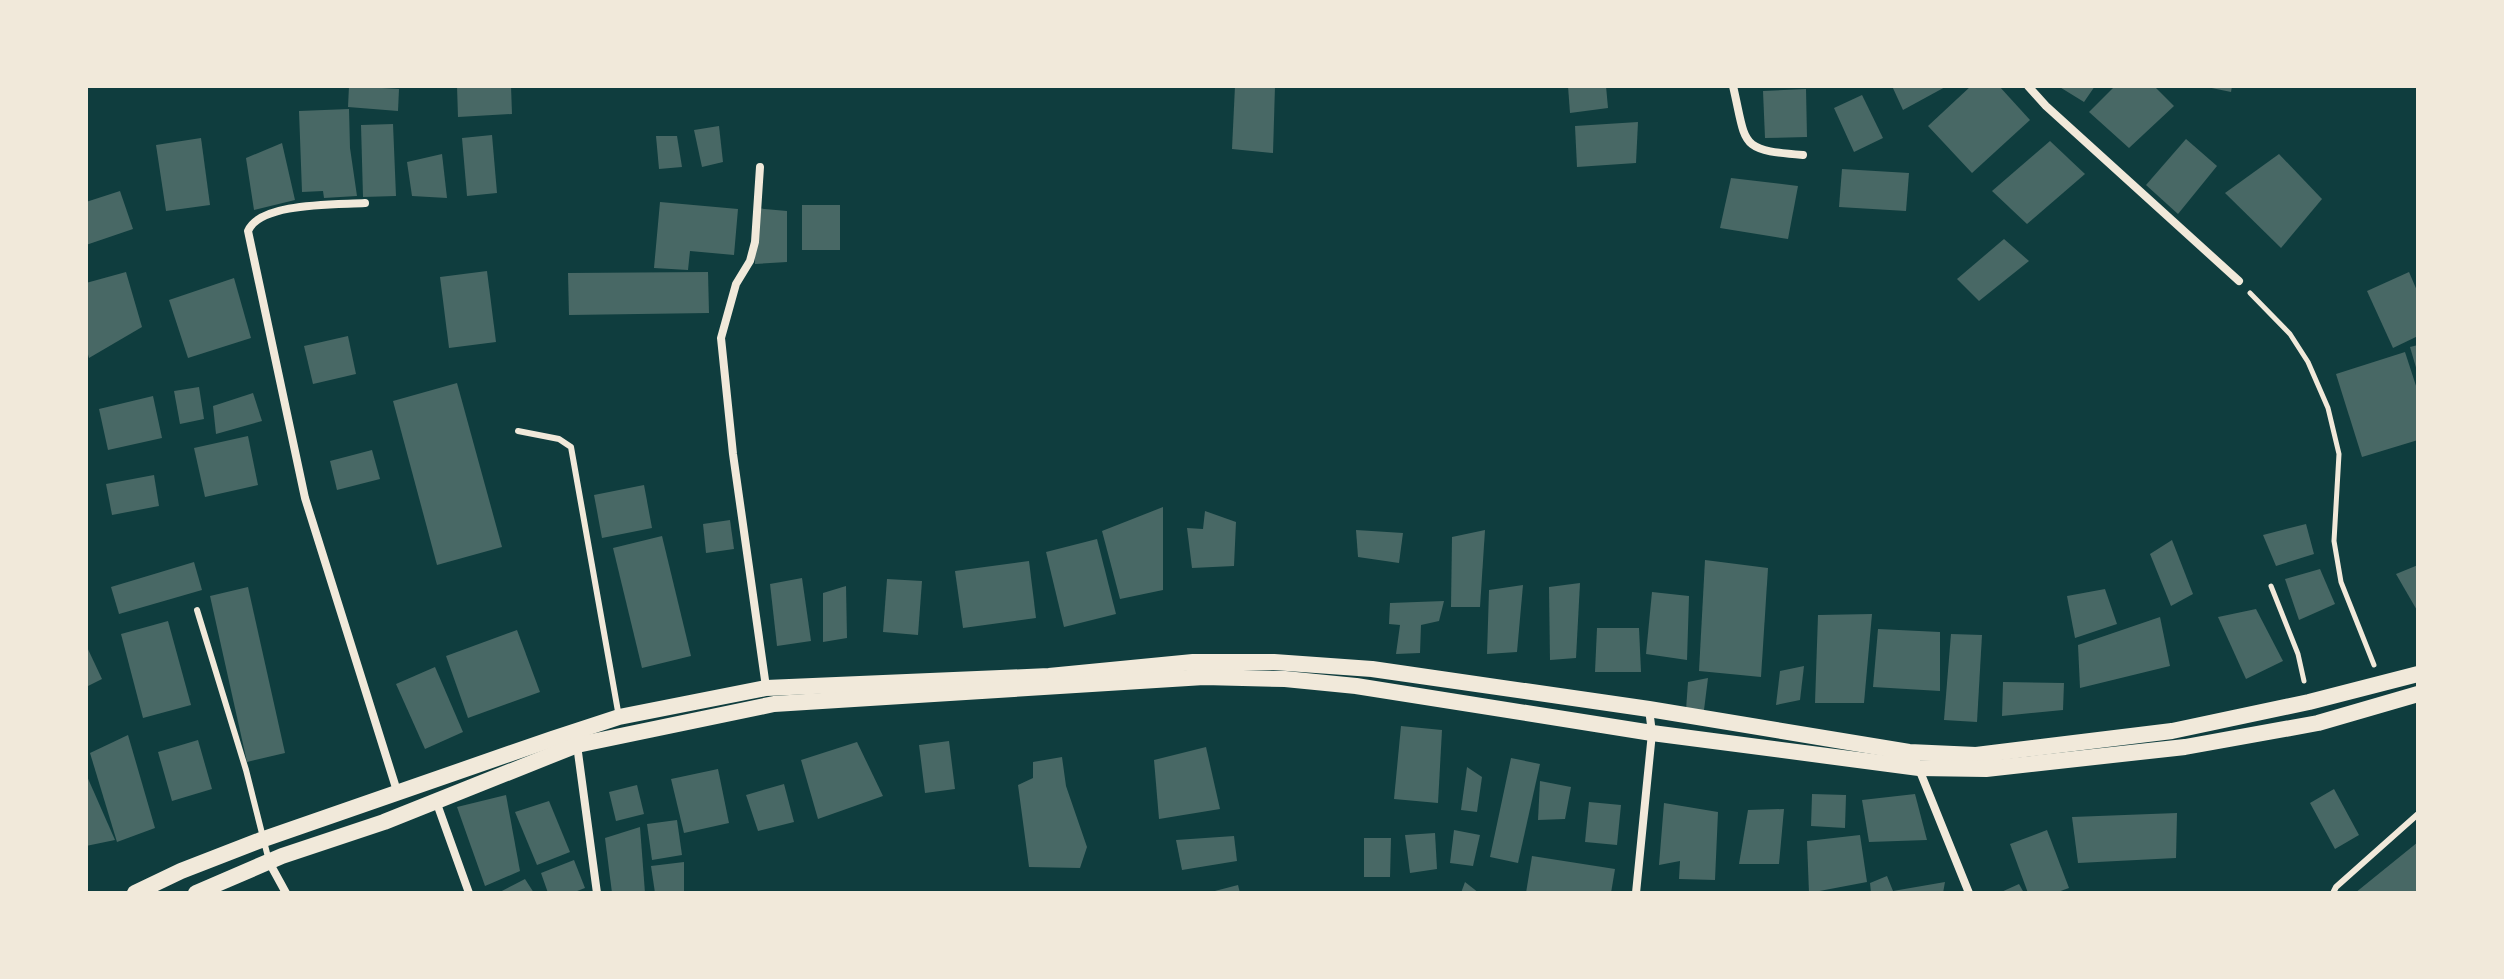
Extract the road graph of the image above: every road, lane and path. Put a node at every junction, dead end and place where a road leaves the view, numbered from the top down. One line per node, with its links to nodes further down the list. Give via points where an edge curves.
1 (1733, 86): 3 (street, via 1743,130 1754,148)
2 (2028, 86): 6 (street)
3 (1803, 155)
4 (760, 167): 12 (street, via 755,242 721,338)
5 (365, 203): 19 (street, via 270,212 248,231 305,498)
6 (2239, 281): 11 (path, via 2290,334 2328,408 2339,454 2334,541 2341,582)
7 (518, 431): 15 (lane, via 559,439 571,447)
8 (2271, 586): 13 (path, via 2298,654)
9 (197, 610): 22 (lane, via 246,770)
10 (2417, 684): 11 (main road); 18 (main road, via 2318,723 2185,747 1986,769)
11 (2382, 685): 13 (main road)
12 (766, 688): 14 (main road, via 1049,676 1193,662 1274,662 1372,669); 15 (main road)
13 (2309, 702): 14 (main road, via 2172,731 1976,755 1909,752)
14 (1649, 709): 16 (street)
15 (619, 717): 19 (main road)
16 (1652, 733): 17 (main road, via 1356,686 1204,677 774,704); 18 (main road); 29 (street)
17 (577, 745): 20 (main road); 28 (street)
18 (1919, 768): 30 (street)
19 (397, 791): 22 (main road)
20 (436, 801): 23 (main road); 27 (street)
21 (2418, 814): 31 (lane)
22 (261, 840): 23 (lane); 24 (main road)
23 (269, 861): 25 (main road); 26 (street)
24 (135, 893)
25 (196, 893)
26 (286, 893)
27 (469, 893)
28 (597, 893)
29 (1636, 893)
30 (1969, 893)
31 (2333, 893)

